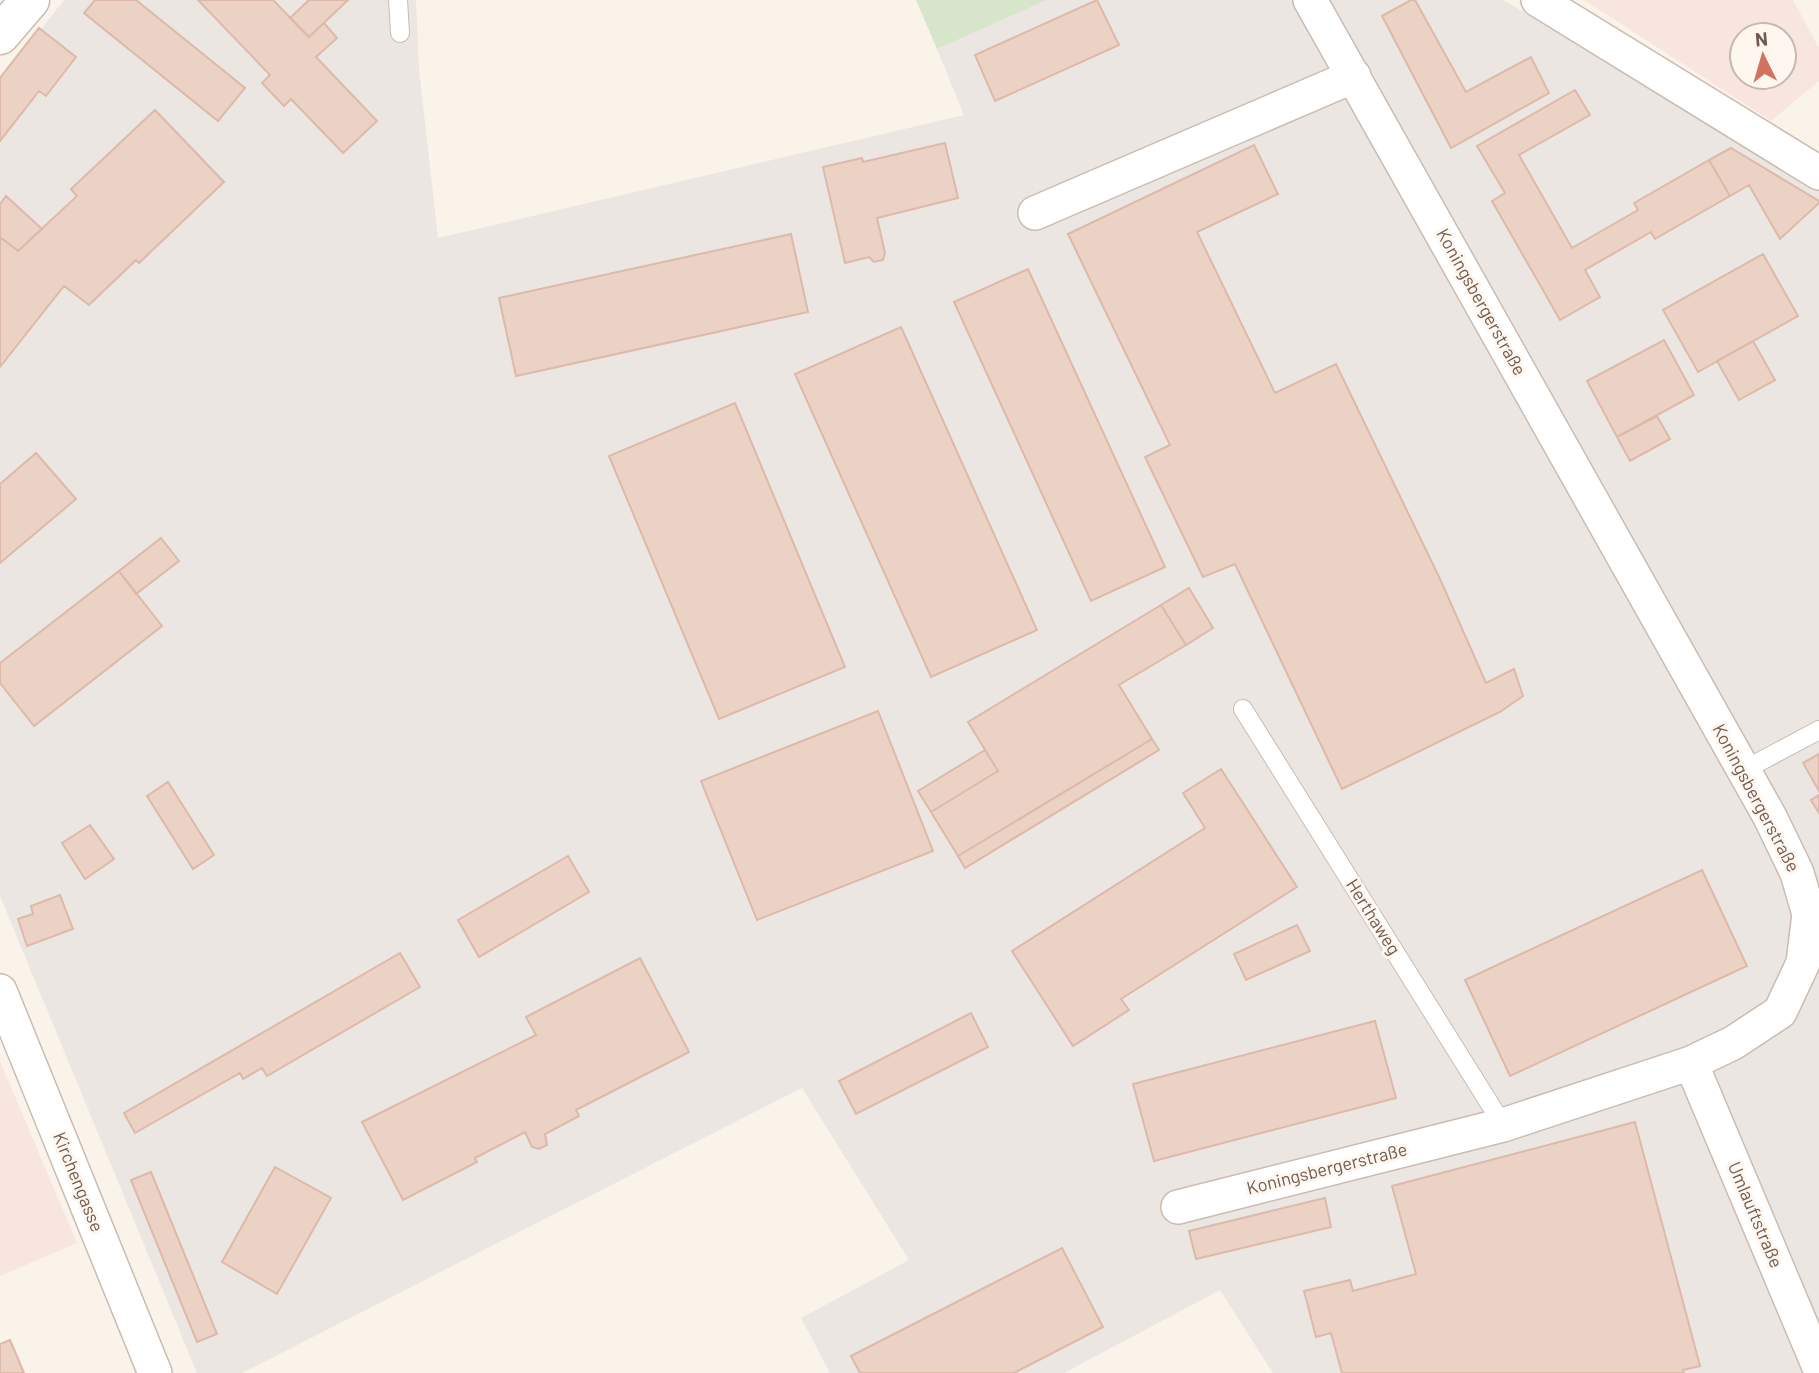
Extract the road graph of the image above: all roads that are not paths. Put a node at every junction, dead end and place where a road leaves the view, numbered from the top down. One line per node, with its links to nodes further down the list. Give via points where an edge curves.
1 (398, 0): 4 (lane)
2 (1310, 0): 5 (street, Koningsbergerstraße)
3 (1538, 0): 6 (street)
4 (400, 33)
5 (1354, 76): 7 (street); 10 (street, Koningsbergerstraße)
6 (1819, 173)
7 (1035, 213)
8 (1243, 709): 13 (lane, Herthaweg)
9 (1819, 730): 10 (lane)
10 (1744, 770): 12 (street, Koningsbergerstraße, via 1797,873 1809,914 1803,963 1780,1012 1733,1043)
11 (0, 991): 16 (street, Kirchengasse)
12 (1691, 1063): 13 (street, Koningsbergerstraße); 15 (street, Umlauftstraße)
13 (1503, 1125): 14 (street, Koningsbergerstraße)
14 (1178, 1208)
15 (1819, 1367)
16 (155, 1373)

